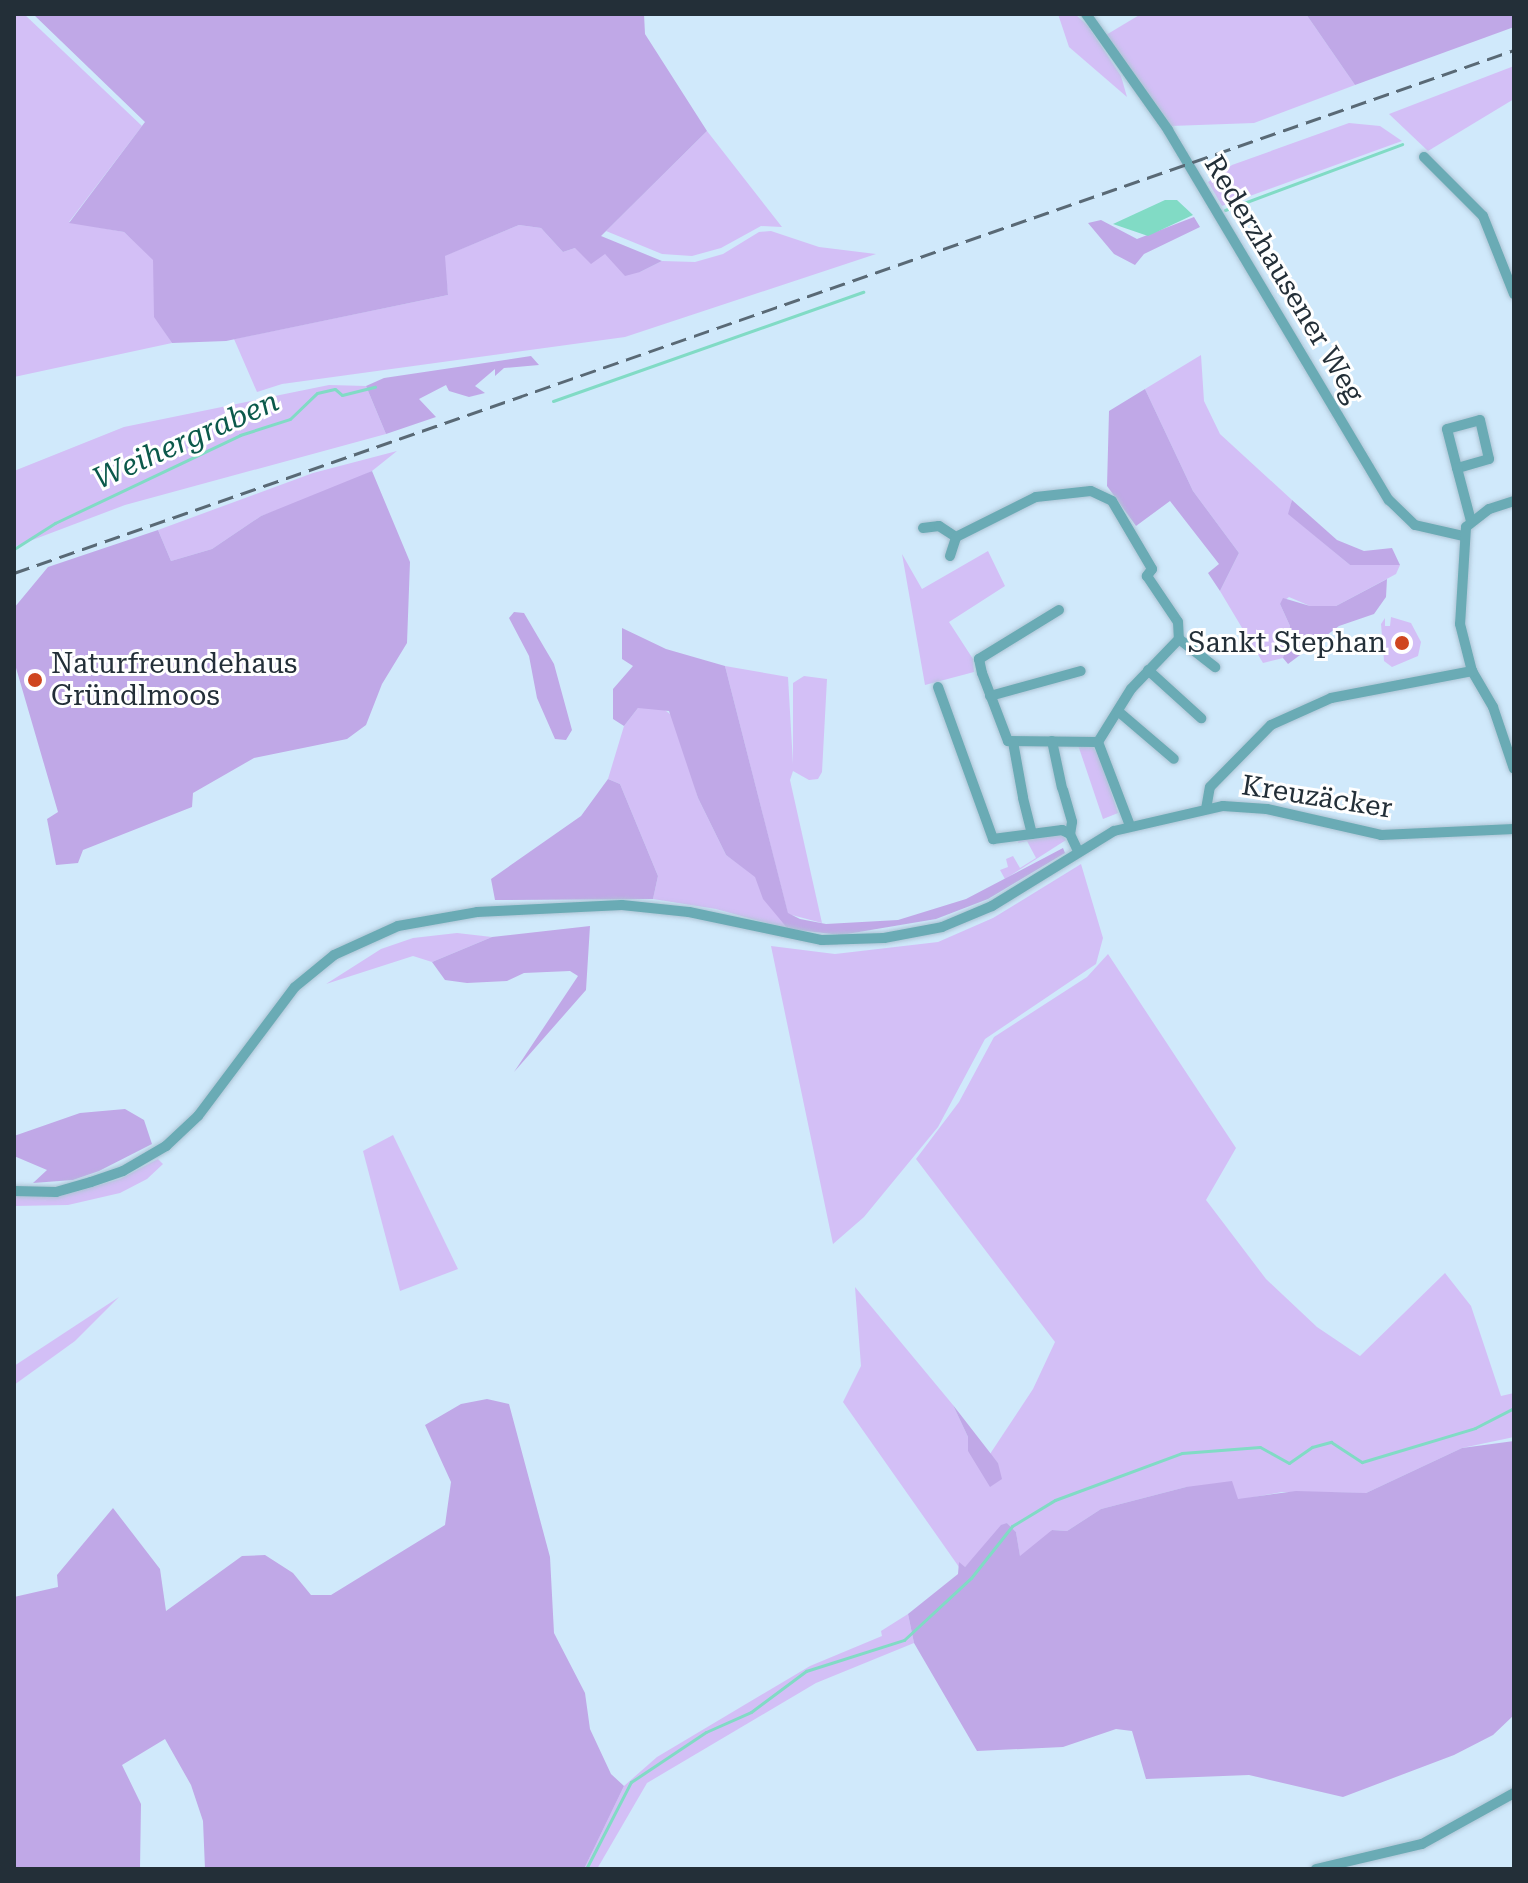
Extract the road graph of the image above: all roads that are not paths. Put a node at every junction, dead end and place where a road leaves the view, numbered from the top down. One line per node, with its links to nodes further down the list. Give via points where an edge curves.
1 (1086, 14): 8 (street, Rederzhausener Weg, via 1168,130 1389,500 1415,525)
2 (1424, 157): 3 (street, via 1489,224)
3 (1514, 294)
4 (1457, 468): 4 (street, via 1447,429 1480,420 1489,459); 6 (street)
5 (1514, 501): 6 (street)
6 (1471, 521): 8 (street)
7 (923, 528): 9 (street, via 939,526)
8 (1463, 536): 16 (street, via 1468,555 1460,624)
9 (956, 537): 10 (street); 12 (street, via 1036,497 1104,493 1152,569 1147,576 1178,622)
10 (950, 556)
11 (1059, 610): 18 (street, via 979,659)
12 (1179, 639): 13 (street); 14 (street)
13 (1215, 667)
14 (1148, 670): 19 (street); 20 (street)
15 (1081, 671): 18 (street)
16 (1472, 671): 25 (street, via 1493,707); 26 (street, via 1331,698 1271,725 1210,787)
17 (938, 687): 29 (street, via 993,839)
18 (990, 696): 22 (street, via 1005,737)
19 (1119, 712): 23 (street); 24 (street)
20 (1201, 718)
21 (1052, 741): 22 (street); 23 (street); 30 (street, via 1072,822)
22 (1013, 742): 29 (street)
23 (1098, 742): 27 (street)
24 (1174, 759)
25 (1514, 769)
26 (1206, 809): 27 (street, Kreuzäcker); 28 (street, Kreuzäcker, via 1267,809 1381,835)
27 (1130, 826): 31 (street, Kreuzäcker)
28 (1514, 829)
29 (1032, 834): 30 (street)
30 (1070, 834): 31 (street)
31 (1078, 851): 32 (street, Kreuzäcker, via 942,927 849,941 622,905 477,912 398,926 334,955 295,987 198,1116 166,1146 91,1182 56,1192)
32 (14, 1191)
33 (1514, 1793): 34 (street, via 1422,1844)
34 (1316, 1869)

